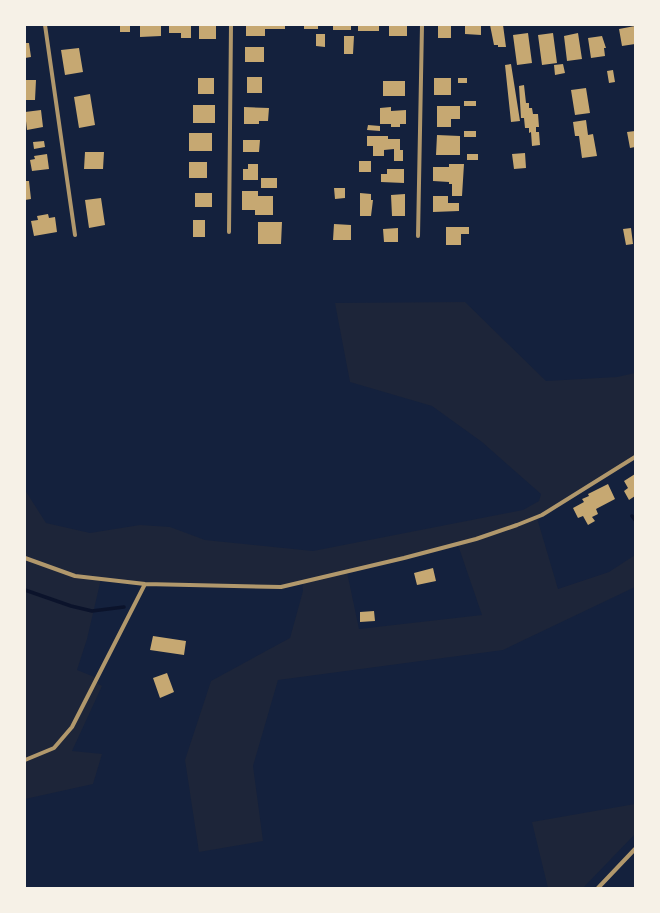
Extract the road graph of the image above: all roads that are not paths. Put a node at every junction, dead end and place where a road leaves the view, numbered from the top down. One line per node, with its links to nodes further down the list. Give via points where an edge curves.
1 (45, 25): 5 (street)
2 (231, 25): 4 (street)
3 (422, 25): 6 (street)
4 (229, 232)
5 (75, 235)
6 (418, 236)
7 (635, 457): 9 (street, via 537,517 476,539 404,558 281,587)
8 (25, 558): 9 (street, via 75,576)
9 (144, 584): 10 (street, via 72,727 54,748)
10 (25, 760)
11 (635, 849): 12 (street)
12 (598, 888)

